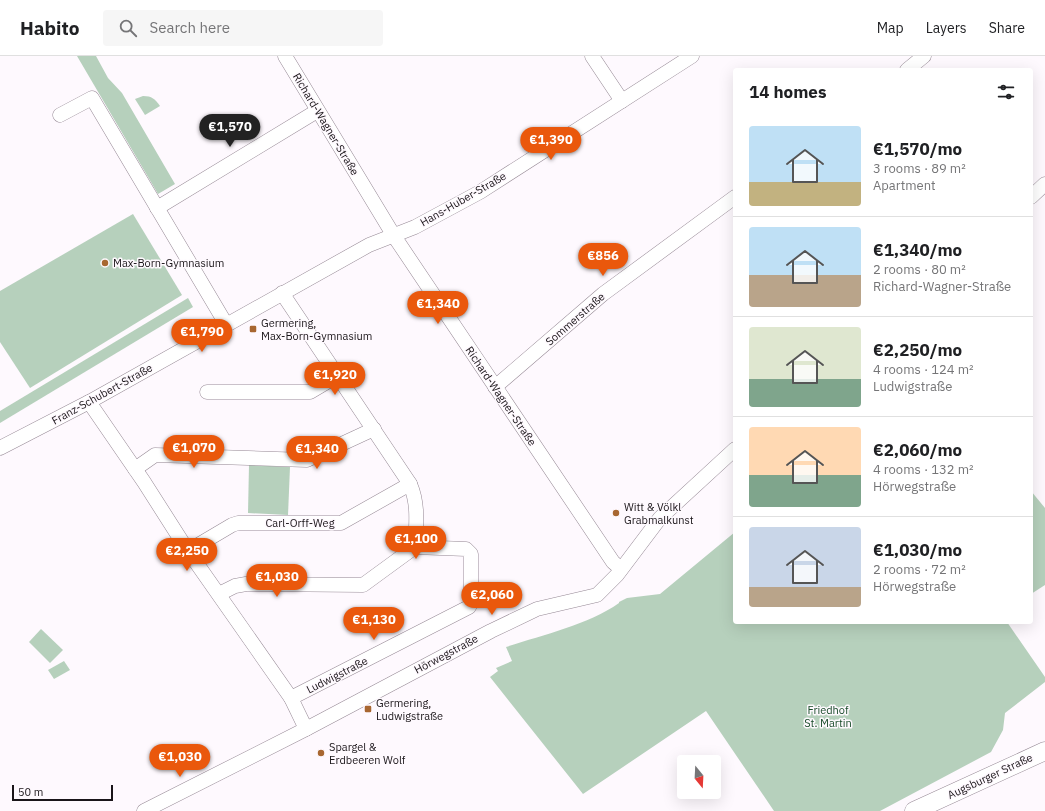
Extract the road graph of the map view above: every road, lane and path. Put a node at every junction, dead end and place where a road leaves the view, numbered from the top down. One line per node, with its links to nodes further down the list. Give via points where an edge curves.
1 (285, 56): 7 (street, Richard-Wagner-Straße)
2 (592, 56): 6 (street)
3 (692, 56): 6 (street, Hans-Huber-Straße)
4 (924, 56): 5 (street)
5 (909, 68)
6 (622, 101): 13 (street, Hans-Huber-Straße, via 480,192 415,228)
7 (317, 111): 12 (street); 13 (street, Richard-Wagner-Straße)
8 (60, 115): 12 (street, via 92,98)
9 (1045, 184): 10 (street)
10 (1033, 195)
11 (733, 198): 17 (street, Sommerstraße, via 603,294)
12 (157, 208): 15 (street)
13 (394, 236): 14 (street, Franz-Schubert-Straße, via 369,245); 17 (street, Richard-Wagner-Straße)
14 (282, 293): 15 (street, Franz-Schubert-Straße); 16 (street)
15 (226, 324): 19 (street, Franz-Schubert-Straße)
16 (337, 376): 18 (street, via 310,392); 20 (street)
17 (494, 387): 27 (street, Richard-Wagner-Straße, via 613,562)
18 (207, 392)
19 (89, 402): 21 (street, Franz-Schubert-Straße); 23 (street)
20 (374, 429): 23 (street, via 307,460 155,455); 24 (street)
21 (0, 448)
22 (733, 451): 27 (street, Hörwegstraße, via 660,518)
23 (135, 469): 26 (street)
24 (410, 484): 25 (street, via 417,506); 26 (street, Carl-Orff-Weg, via 341,523 238,523)
25 (415, 547): 28 (street, via 363,585 240,585); 29 (street, Ludwigstraße, via 466,549 471,554 469,607)
26 (188, 551): 28 (street)
27 (621, 569): 30 (street, Hörwegstraße, via 597,595 537,609)
28 (219, 594): 29 (street)
29 (291, 698): 30 (street)
30 (306, 729): 32 (street, Hörwegstraße)
31 (1045, 751): 33 (street, Augsburger Straße)
32 (144, 811)
33 (914, 811)

